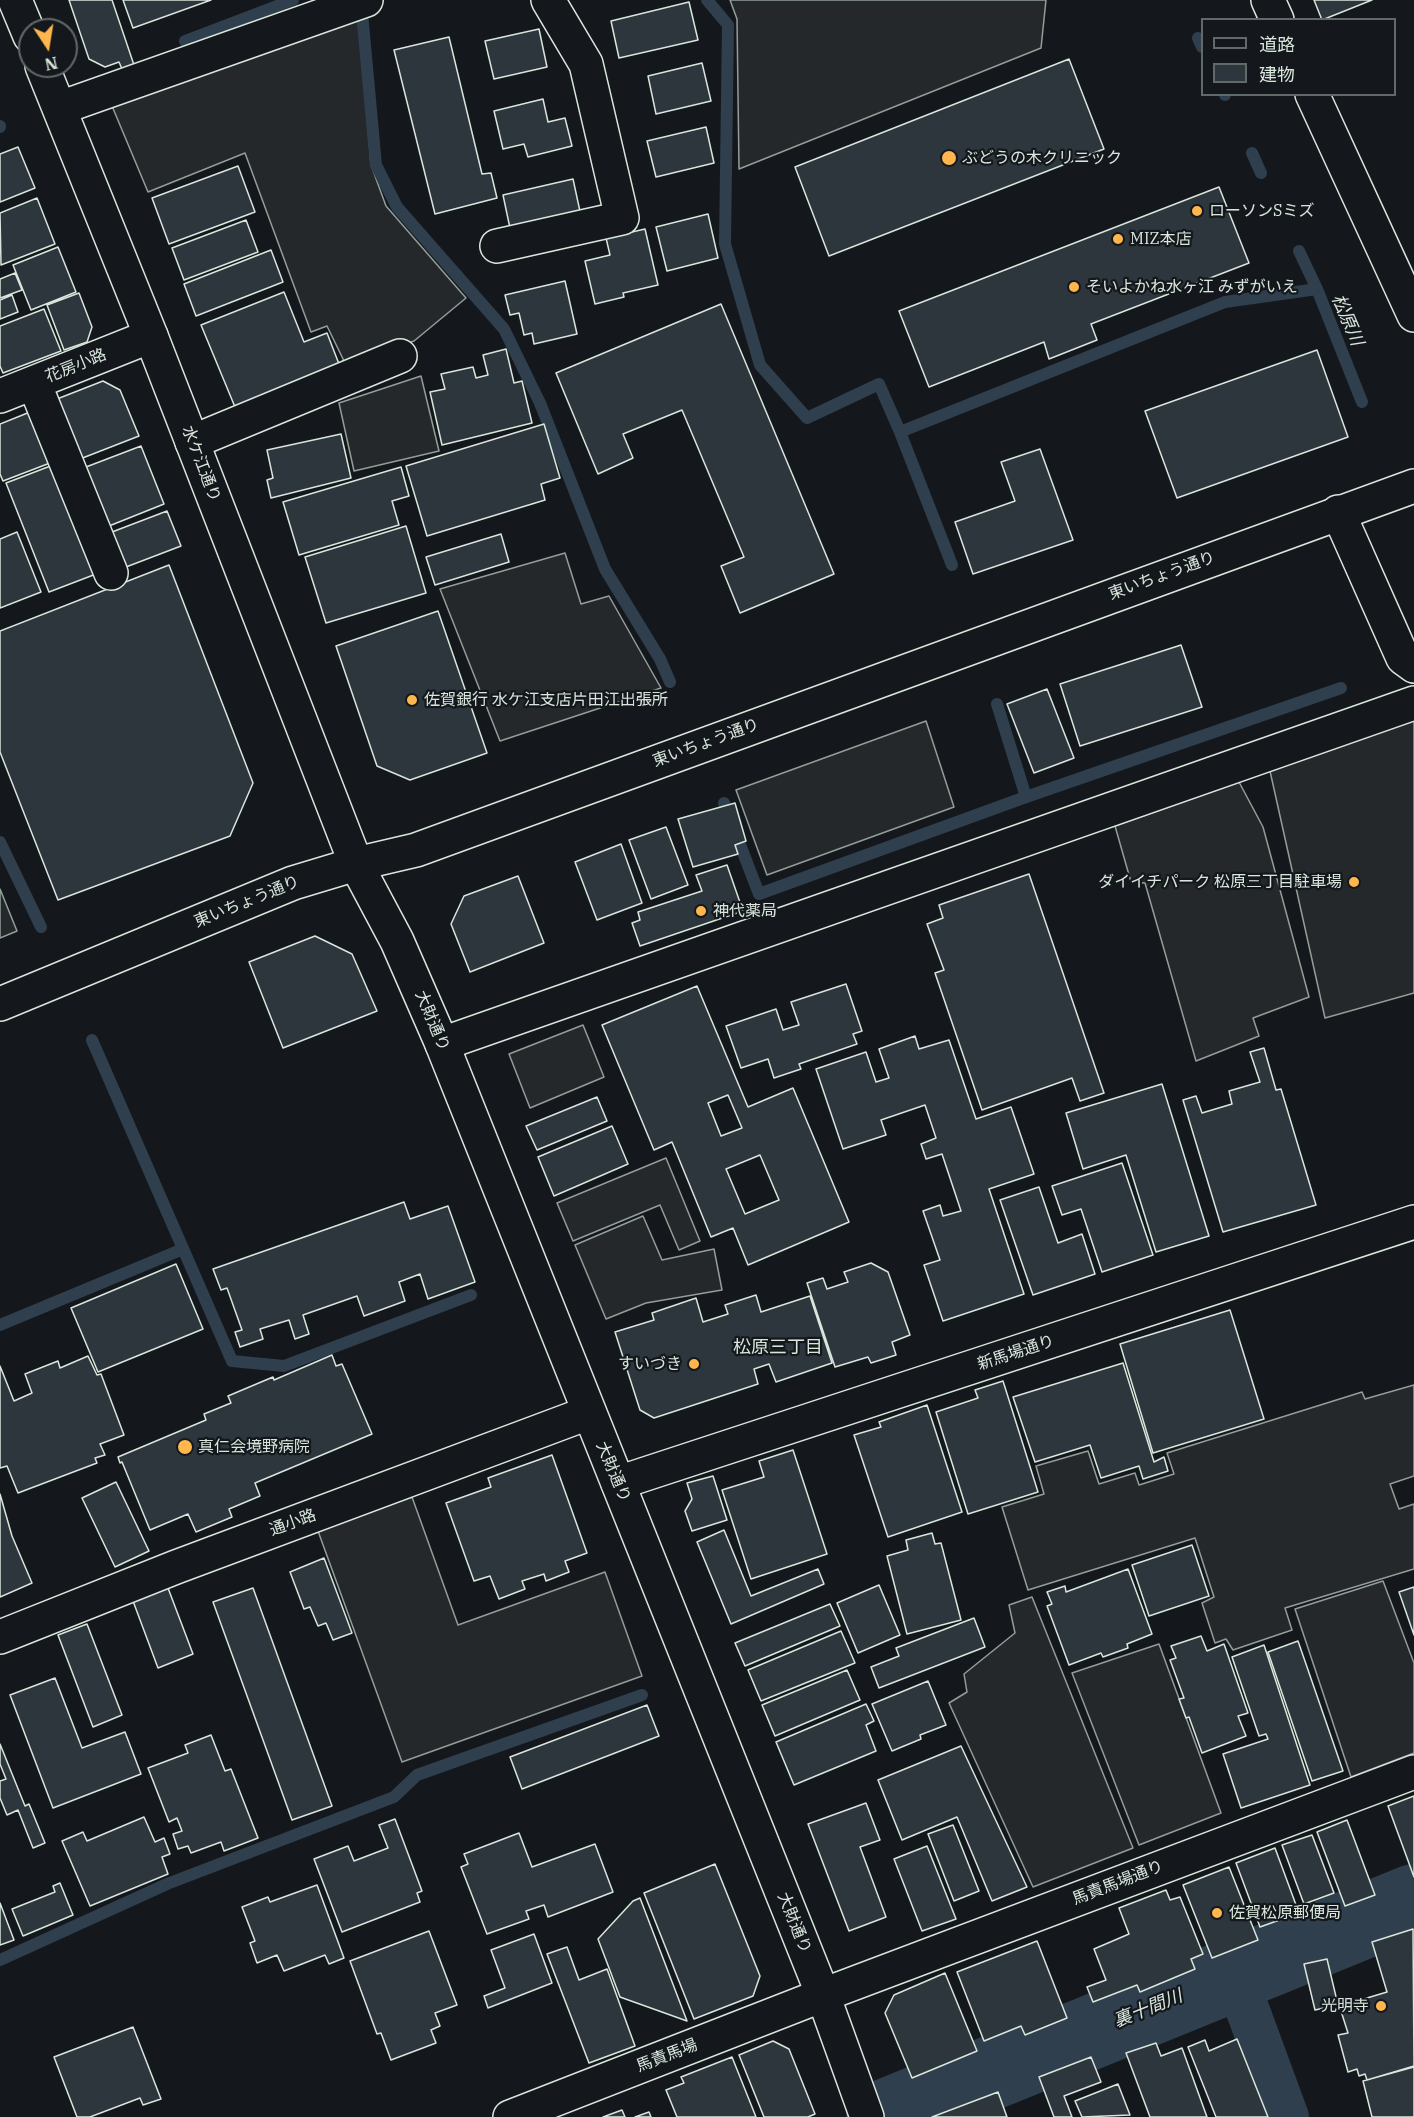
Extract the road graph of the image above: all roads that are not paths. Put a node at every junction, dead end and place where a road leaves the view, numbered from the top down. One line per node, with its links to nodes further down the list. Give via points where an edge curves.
1 (15, 0): 5 (main road)
2 (548, 0): 10 (main road, via 586,64 622,218)
3 (1268, 0): 6 (main road)
4 (356, 4): 9 (main road)
5 (22, 18)
6 (1276, 18)
7 (47, 78): 9 (main road, 水ケ江通り)
8 (1313, 96): 11 (main road)
9 (60, 108): 12 (main road, 水ケ江通り)
10 (496, 246)
11 (1414, 315)
12 (151, 336): 14 (main road, 花房小路); 16 (main road, 水ケ江通り)
13 (400, 356): 16 (main road)
14 (34, 383): 15 (main road, 花房小路); 19 (main road)
15 (0, 396)
16 (192, 442): 22 (main road, 水ケ江通り)
17 (1414, 486): 18 (main road, 東いちょう通り)
18 (1338, 512): 20 (main road, via 1403,658); 22 (main road, 東いちょう通り, via 416,850)
19 (111, 573)
20 (1414, 666)
21 (1414, 703): 24 (main road)
22 (356, 864): 23 (main road, 東いちょう通り, via 282,887); 24 (main road, 大財通り, via 397,941)
23 (0, 1004)
24 (442, 1044): 26 (main road, 大財通り)
25 (1414, 1222): 27 (main road, 新馬場通り)
26 (588, 1413): 27 (main road, 大財通り); 28 (main road, 通小路)
27 (618, 1484): 30 (main road, 大財通り)
28 (0, 1637)
29 (1414, 1772): 30 (main road, 馬責馬場通り)
30 (823, 1995): 31 (main road, 馬責馬場); 32 (main road, 大財通り)
31 (510, 2117)
32 (867, 2117)

